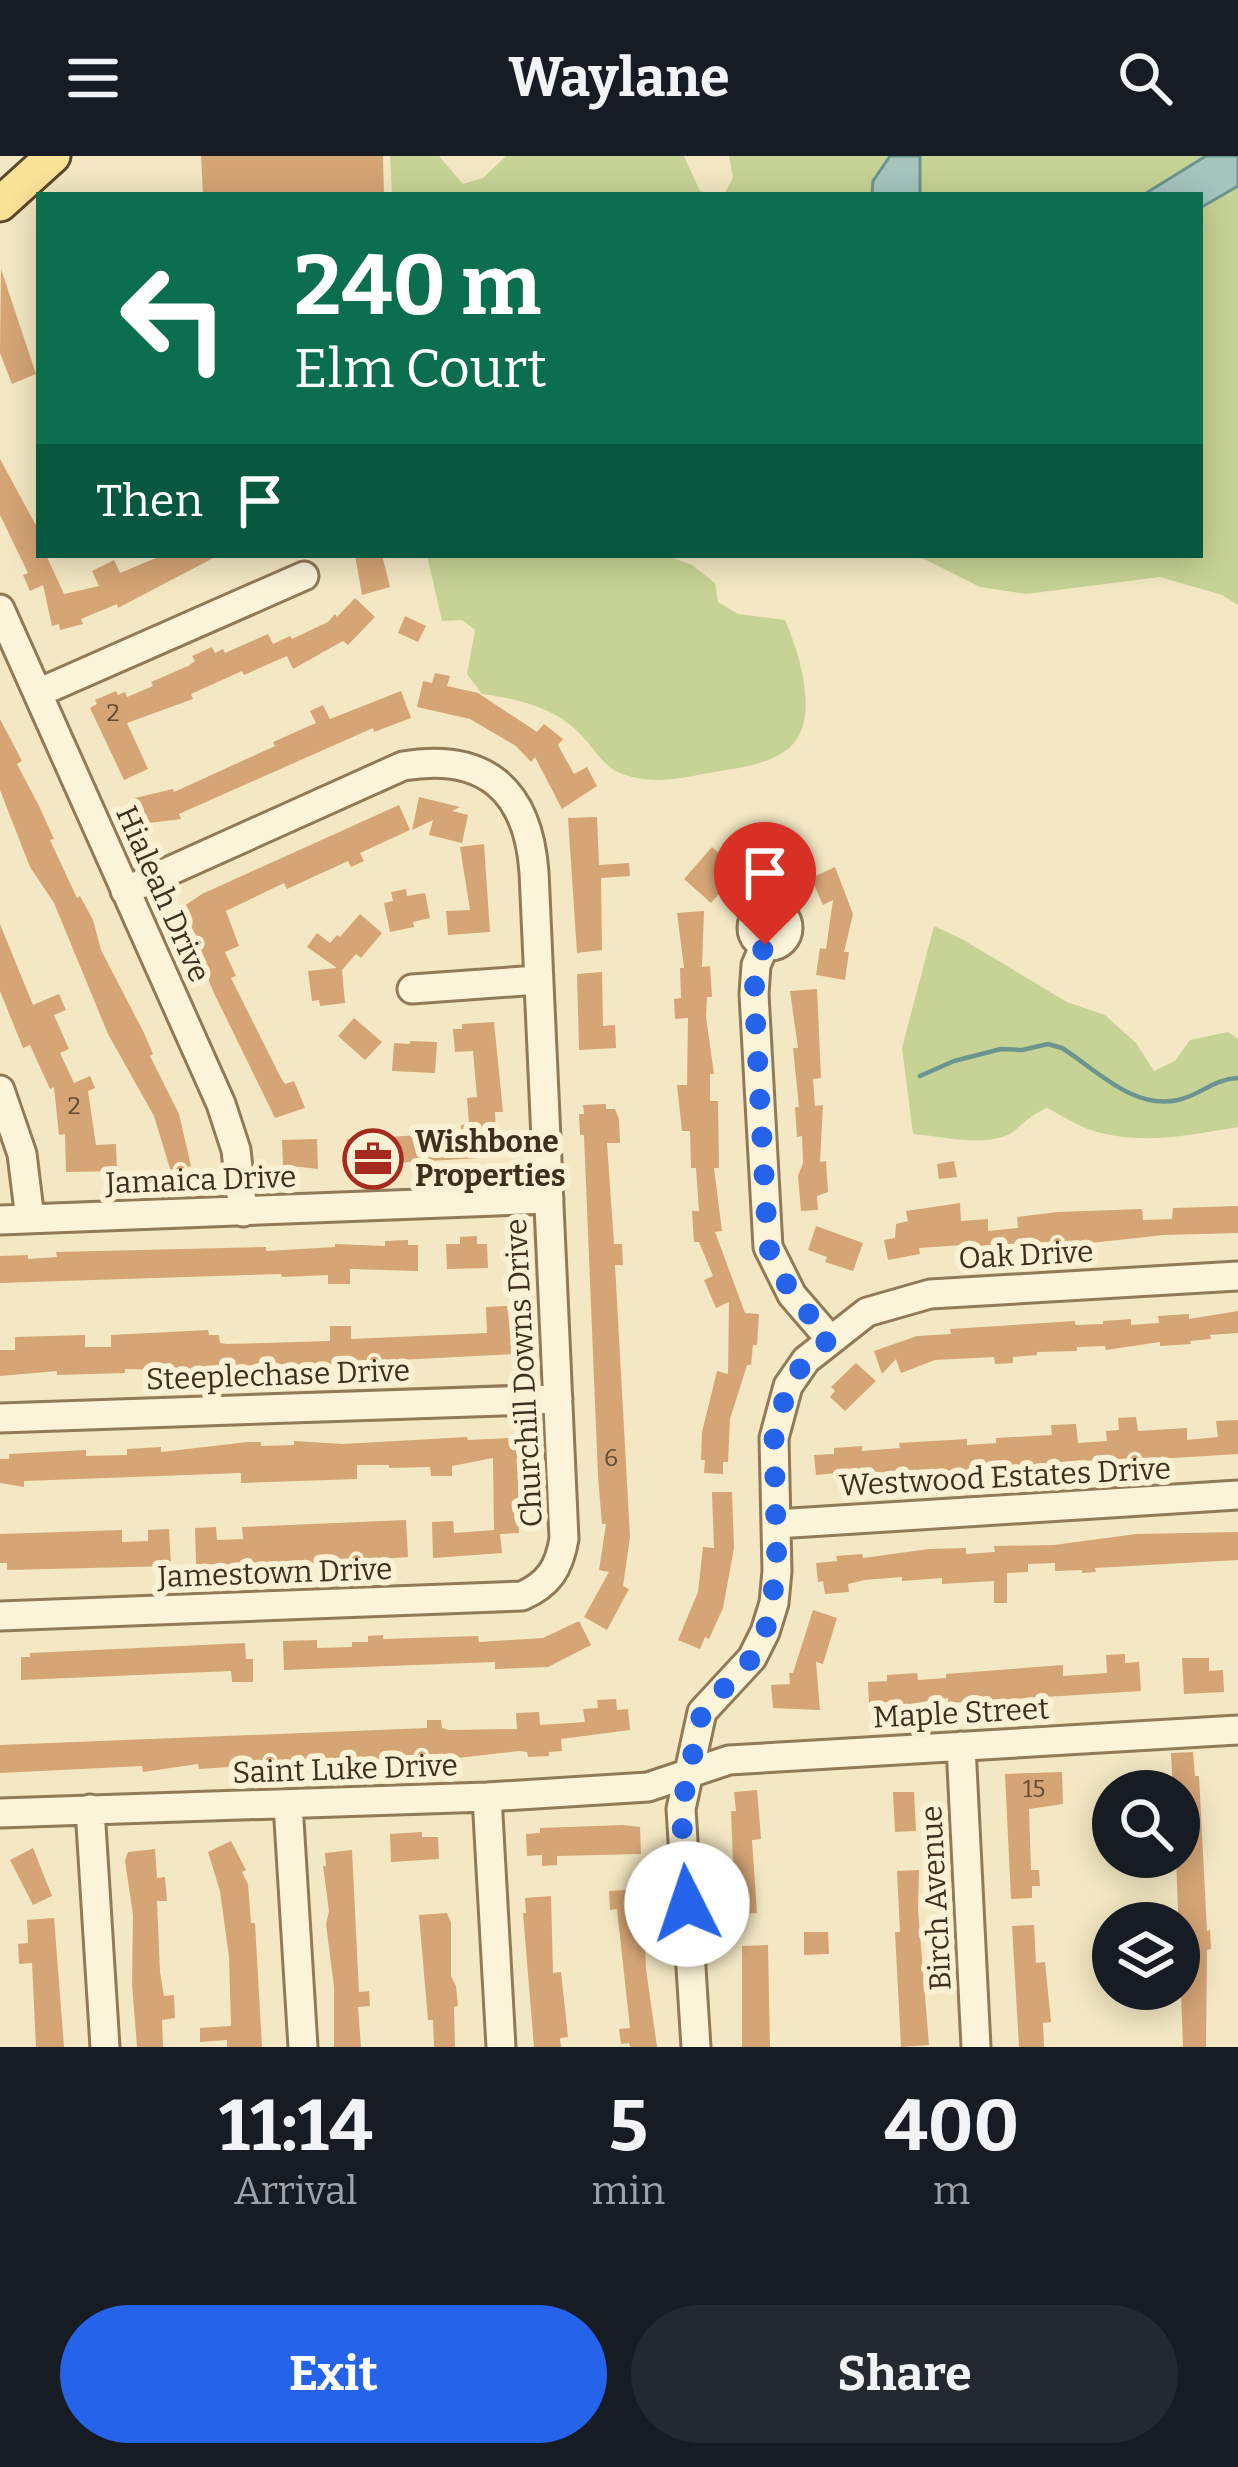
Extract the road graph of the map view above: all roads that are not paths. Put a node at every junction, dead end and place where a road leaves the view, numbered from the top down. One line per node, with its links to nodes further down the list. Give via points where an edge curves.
1 (53, 156): 2 (main road)
2 (0, 204)
3 (304, 576): 5 (street)
4 (0, 609): 5 (street, Hialeah Drive)
5 (38, 693): 6 (street, Hialeah Drive)
6 (125, 891): 8 (street, Churchill Downs Drive, via 403,766 453,762 491,777 523,818 532,844); 12 (street, Hialeah Drive, via 221,1104)
7 (765, 945): 16 (street, via 754,994 768,1247 792,1295)
8 (538, 980): 9 (street); 11 (street, Churchill Downs Drive)
9 (412, 989)
10 (0, 1090): 13 (street, via 22,1154)
11 (549, 1199): 12 (street, Jamaica Drive); 17 (street, Churchill Downs Drive)
12 (243, 1212): 13 (street, Jamaica Drive)
13 (30, 1219): 14 (street, Jamaica Drive)
14 (0, 1220)
15 (1238, 1276): 16 (street, Oak Drive, via 930,1294 867,1312)
16 (830, 1338): 20 (street, Oak Drive, via 788,1386 774,1438)
17 (558, 1399): 18 (street, Steeplechase Drive); 21 (street, Churchill Downs Drive, via 565,1539)
18 (0, 1418)
19 (1238, 1495): 20 (street, Westwood Estates Drive)
20 (776, 1524): 25 (street, Oak Drive, via 774,1604 765,1633 702,1712)
21 (548, 1580): 22 (street, Jamestown Drive, via 522,1596)
22 (0, 1616)
23 (1238, 1730): 24 (street, Maple Street)
24 (961, 1746): 25 (street, Maple Street, via 729,1760); 34 (street, Birch Avenue)
25 (688, 1771): 26 (street, Saint Luke Drive, via 648,1787); 33 (street, Oak Drive, via 681,1809)
26 (487, 1797): 27 (street, Saint Luke Drive); 32 (street)
27 (287, 1804): 28 (street, Saint Luke Drive); 31 (street)
28 (90, 1809): 29 (street, Saint Luke Drive); 30 (street)
29 (0, 1813)
30 (105, 2047)
31 (303, 2047)
32 (501, 2047)
33 (696, 2047)
34 (976, 2047)

